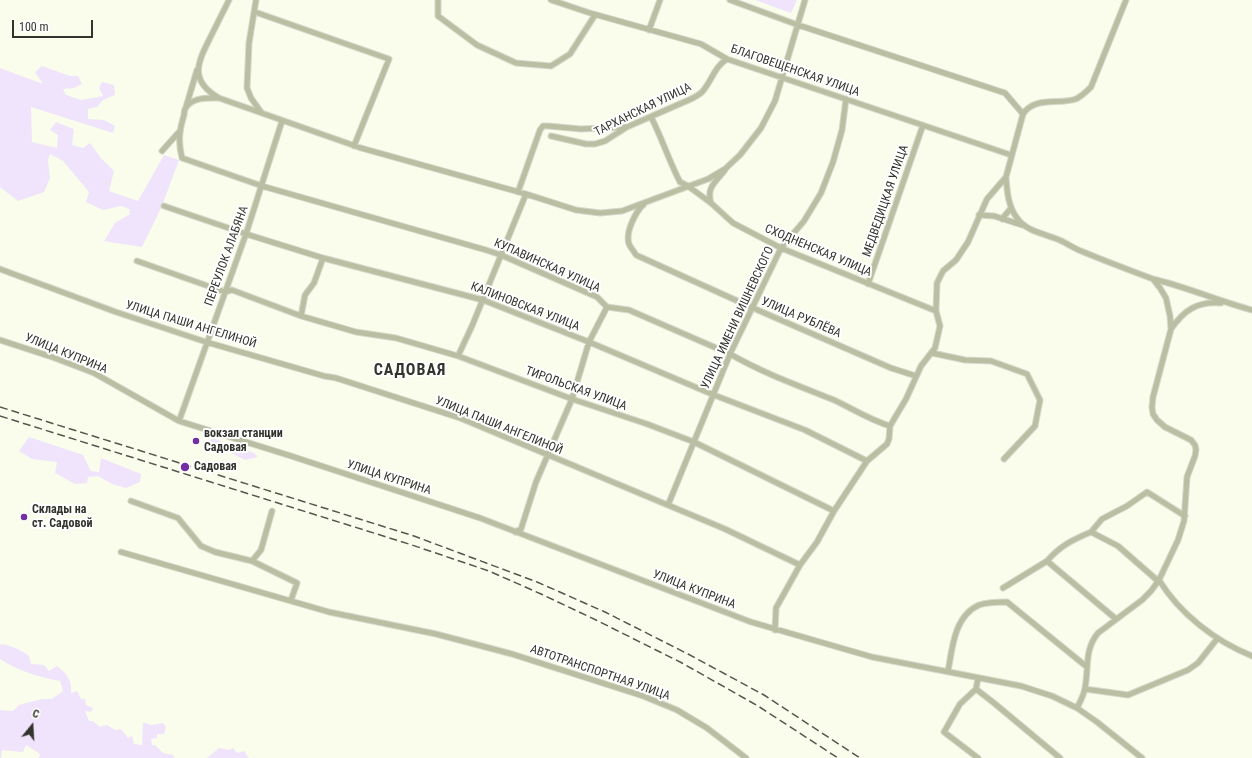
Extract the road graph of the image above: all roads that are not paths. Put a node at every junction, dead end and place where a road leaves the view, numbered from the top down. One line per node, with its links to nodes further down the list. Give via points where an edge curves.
1 (229, 0): 14 (street)
2 (256, 0): 9 (street)
3 (438, 0): 10 (street, via 438,16 477,45 516,63 551,66 570,54)
4 (550, 0): 10 (street, БЛАГОВЕЩЕНСКАЯ УЛИЦА)
5 (660, 0): 12 (street)
6 (730, 0): 11 (street)
7 (806, 0): 11 (street)
8 (1126, 0): 20 (street, via 1091,87 1076,99 1036,104 1027,107)
9 (255, 12): 19 (street, via 249,43 247,88); 29 (street, via 389,59)
10 (595, 15): 12 (street, БЛАГОВЕЩЕНСКАЯ УЛИЦА)
11 (798, 25): 15 (street); 20 (street, via 1005,93)
12 (649, 30): 13 (street, БЛАГОВЕЩЕНСКАЯ УЛИЦА, via 701,44)
13 (727, 59): 15 (street, БЛАГОВЕЩЕНСКАЯ УЛИЦА); 21 (street, ТАРХАНСКАЯ УЛИЦА, via 717,68 701,93)
14 (198, 67): 16 (street, via 204,86); 18 (street)
15 (783, 78): 17 (street, БЛАГОВЕЩЕНСКАЯ УЛИЦА); 32 (street, via 761,128)
16 (219, 98): 18 (street, via 195,100); 19 (street)
17 (846, 99): 23 (street, БЛАГОВЕЩЕНСКАЯ УЛИЦА); 46 (street, УЛИЦА ИМЕНИ ВИШНЕВСКОГО, via 842,130 821,193 804,221)
18 (186, 107): 26 (street)
19 (262, 113): 22 (street)
20 (1023, 114): 31 (street)
21 (651, 117): 24 (street, ТАРХАНСКАЯ УЛИЦА); 35 (street, СХОДНЕНСКАЯ УЛИЦА, via 680,182)
22 (282, 121): 29 (street); 34 (street, ПЕРЕУЛОК АЛАБЯНА)
23 (922, 125): 31 (street, БЛАГОВЕЩЕНСКАЯ УЛИЦА); 52 (street, МЕДВЕДИЦКАЯ УЛИЦА)
24 (628, 127): 25 (street); 28 (street, ТАРХАНСКАЯ УЛИЦА)
25 (611, 128): 28 (street); 36 (street, via 543,126)
26 (179, 132): 30 (street); 34 (street, КУПАВИНСКАЯ УЛИЦА, via 182,158)
27 (551, 136): 28 (street, ТАРХАНСКАЯ УЛИЦА, via 595,144)
28 (614, 136)
29 (354, 146): 36 (street)
30 (162, 152)
31 (1011, 155): 33 (street)
32 (725, 169): 35 (street); 39 (street, via 709,190)
33 (1006, 177): 41 (street); 42 (street, via 987,199)
34 (262, 186): 45 (street, ПЕРЕУЛОК АЛАБЯНА); 47 (street, КУПАВИНСКАЯ УЛИЦА)
35 (688, 186): 38 (street); 39 (street, СХОДНЕНСКАЯ УЛИЦА)
36 (518, 192): 37 (street)
37 (526, 194): 38 (street, via 576,210 600,214 622,211); 47 (street)
38 (647, 202): 57 (street, УЛИЦА РУБЛЁВА, via 638,209 629,232 629,243 636,254)
39 (711, 203): 46 (street, СХОДНЕНСКАЯ УЛИЦА, via 733,223)
40 (164, 206): 45 (street, КАЛИНОВСКАЯ УЛИЦА)
41 (1011, 208): 43 (street); 44 (street)
42 (979, 215): 43 (street); 59 (street, via 968,242 956,260 943,271 937,283)
43 (1002, 218): 44 (street)
44 (1023, 225): 51 (street)
45 (246, 234): 48 (street, КАЛИНОВСКАЯ УЛИЦА); 53 (street, ПЕРЕУЛОК АЛАБЯНА)
46 (781, 248): 52 (street, СХОДНЕНСКАЯ УЛИЦА); 57 (street, УЛИЦА ИМЕНИ ВИШНЕВСКОГО)
47 (501, 255): 54 (street); 56 (street, КУПАВИНСКАЯ УЛИЦА, via 597,297)
48 (323, 258): 54 (street, КАЛИНОВСКАЯ УЛИЦА); 60 (street, via 314,283 305,295)
49 (137, 261): 53 (street, ТИРОЛЬСКАЯ УЛИЦА)
50 (0, 269): 63 (street, УЛИЦА ПАШИ АНГЕЛИНОЙ)
51 (1153, 279): 55 (street, via 1176,284); 61 (street, via 1166,298)
52 (868, 284): 59 (street, СХОДНЕНСКАЯ УЛИЦА)
53 (225, 292): 60 (street, ТИРОЛЬСКАЯ УЛИЦА, via 232,290); 63 (street, ПЕРЕУЛОК АЛАБЯНА)
54 (483, 300): 64 (street, КАЛИНОВСКАЯ УЛИЦА); 67 (street)
55 (1226, 303): 58 (street); 61 (street, via 1199,304 1179,317)
56 (607, 307): 64 (street); 66 (street, КУПАВИНСКАЯ УЛИЦА, via 629,310)
57 (753, 308): 66 (street, УЛИЦА ИМЕНИ ВИШНЕВСКОГО); 68 (street, УЛИЦА РУБЛЁВА, via 891,368)
58 (1252, 310)
59 (936, 311): 65 (street, via 940,326)
60 (301, 316): 67 (street, ТИРОЛЬСКАЯ УЛИЦА, via 356,332 396,338)
61 (1171, 329): 81 (street, via 1152,408 1157,420 1165,427 1191,440 1195,445 1195,456 1187,477)
62 (0, 340): 71 (street, УЛИЦА КУПРИНА, via 94,373)
63 (206, 342): 71 (street, ПЕРЕУЛОК АЛАБЯНА); 74 (street, УЛИЦА ПАШИ АНГЕЛИНОЙ, via 336,378 460,418)
64 (589, 342): 69 (street, КАЛИНОВСКАЯ УЛИЦА); 70 (street)
65 (932, 353): 68 (street); 75 (street, via 965,360 991,361 1027,374 1040,400 1035,426)
66 (730, 354): 69 (street, УЛИЦА ИМЕНИ ВИШНЕВСКОГО); 72 (street, КУПАВИНСКАЯ УЛИЦА)
67 (458, 356): 70 (street, ТИРОЛЬСКАЯ УЛИЦА)
68 (916, 376): 72 (street)
69 (714, 395): 73 (street, УЛИЦА ИМЕНИ ВИШНЕВСКОГО); 76 (street, КАЛИНОВСКАЯ УЛИЦА, via 805,430)
70 (572, 399): 73 (street, ТИРОЛЬСКАЯ УЛИЦА); 74 (street)
71 (179, 420): 82 (street, УЛИЦА КУПРИНА)
72 (890, 426): 76 (street, via 887,444)
73 (694, 442): 78 (street, УЛИЦА ИМЕНИ ВИШНЕВСКОГО); 79 (street, ТИРОЛЬСКАЯ УЛИЦА)
74 (547, 455): 78 (street, УЛИЦА ПАШИ АНГЕЛИНОЙ); 82 (street, via 521,529)
75 (1004, 459)
76 (867, 461): 79 (street)
77 (131, 501): 85 (street, via 178,518 201,546)
78 (668, 505): 87 (street, УЛИЦА ПАШИ АНГЕЛИНОЙ)
79 (834, 510): 87 (street, via 817,542)
80 (272, 511): 85 (street, via 261,550)
81 (1185, 516): 83 (street, via 1147,492 1102,519); 88 (street, via 1178,540)
82 (516, 532): 92 (street, УЛИЦА КУПРИНА)
83 (1091, 532): 86 (street, via 1068,542 1054,552); 88 (street, via 1118,546)
84 (121, 552): 90 (street, АВТОТРАНСПОРТНАЯ УЛИЦА)
85 (252, 561): 90 (street, via 297,583)
86 (1046, 562): 89 (street); 91 (street)
87 (800, 565): 92 (street, via 776,608)
88 (1159, 580): 91 (street, via 1142,600); 93 (street, via 1176,602)
89 (1003, 588)
90 (291, 600): 101 (street, АВТОТРАНСПОРТНАЯ УЛИЦА, via 329,612 436,634 512,654 643,696 677,710 707,728)
91 (1116, 619): 95 (street, via 1093,640 1089,648)
92 (775, 630): 96 (street, УЛИЦА КУПРИНА, via 872,657)
93 (1217, 639): 94 (street); 99 (street, via 1198,663 1188,670 1128,695)
94 (1252, 656)
95 (1087, 667): 96 (street, via 1007,602 993,602 979,606 960,624); 99 (street)
96 (948, 672): 97 (street, УЛИЦА КУПРИНА)
97 (978, 678): 98 (street); 100 (street, УЛИЦА КУПРИНА, via 1021,686 1052,696)
98 (976, 689): 102 (street, via 960,704 944,732); 103 (street)
99 (1085, 689): 100 (street)
100 (1077, 708): 104 (street, УЛИЦА КУПРИНА)
101 (746, 758)
102 (978, 758)
103 (1060, 758)
104 (1142, 758)

